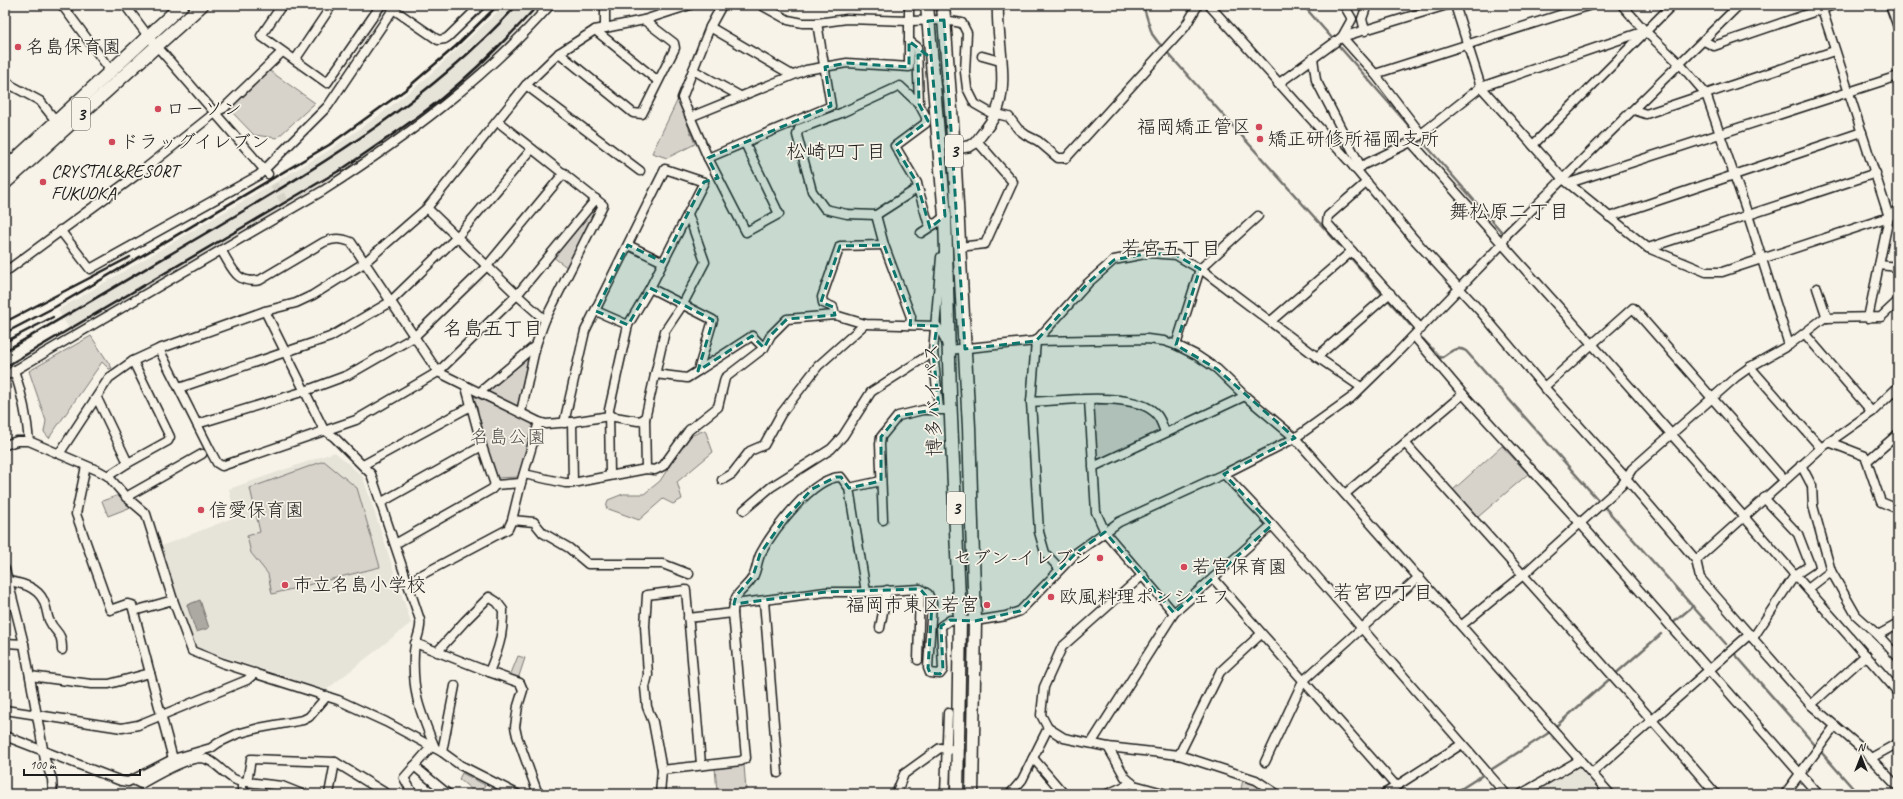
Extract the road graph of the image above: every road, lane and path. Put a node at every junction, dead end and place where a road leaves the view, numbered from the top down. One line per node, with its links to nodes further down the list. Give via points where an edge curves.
1 (62, 5): 59 (street)
2 (124, 5): 43 (street)
3 (182, 5): 43 (highway, 3)
4 (202, 5): 48 (highway, 3)
5 (282, 5): 50 (street, via 261,36)
6 (332, 5): 54 (street)
7 (381, 5): 54 (street, via 327,83)
8 (481, 5): 29 (street, via 448,37 438,40)
9 (550, 5): 121 (street, via 508,49 460,93 370,160)
10 (605, 5): 38 (street)
11 (722, 5): 37 (street)
12 (761, 5): 36 (street, via 788,20)
13 (909, 5): 34 (street)
14 (927, 5): 35 (highway, 博多バイパス / 3)
15 (943, 5): 33 (highway, 博多バイパス / 3)
16 (998, 5): 55 (main road)
17 (1198, 5): 75 (street, via 1185,27 1066,158 1058,158 1038,141 1018,129 1009,117)
18 (1208, 5): 65 (street)
19 (1344, 5): 44 (street, via 1352,19)
20 (1367, 5): 41 (street, via 1362,19)
21 (1447, 5): 41 (street)
22 (1455, 5): 47 (street)
23 (1591, 5): 47 (street)
24 (1622, 5): 42 (street)
25 (1672, 5): 42 (street)
26 (1739, 5): 46 (street)
27 (1834, 5): 31 (street)
28 (1890, 5): 39 (street)
29 (395, 7): 91 (street, via 328,106)
30 (682, 7): 32 (street)
31 (1820, 7): 46 (street, via 1714,46); 49 (street)
32 (644, 20): 38 (street); 63 (street, via 674,43 675,48)
33 (944, 20): 35 (street); 75 (street, via 962,23 967,33 967,88 975,104); 87 (highway, 博多バイパス / 3)
34 (909, 21): 35 (street); 36 (street, via 847,18); 45 (street)
35 (928, 21): 108 (highway, 博多バイパス / 3)
36 (817, 23): 57 (street)
37 (710, 27): 58 (street); 61 (street)
38 (605, 28): 40 (street)
39 (1898, 28)
40 (595, 30): 51 (street); 63 (street)
41 (1365, 31): 44 (street)
42 (1644, 31): 56 (street); 67 (street); 85 (street)
43 (148, 36): 48 (street); 59 (highway, 3)
44 (1342, 37): 53 (street); 60 (street)
45 (909, 41): 57 (street, via 909,67 847,63); 72 (street, via 917,47)
46 (1704, 41): 56 (street)
47 (1468, 44): 60 (street); 67 (street)
48 (156, 46): 74 (street); 100 (highway, 3)
49 (1834, 51): 68 (street); 70 (street)
50 (282, 52): 54 (street); 74 (street, via 224,108)
51 (559, 53): 63 (street, via 633,113 642,114); 66 (street)
52 (982, 56): 55 (street)
53 (1313, 58): 65 (street); 89 (street, via 1316,80)
54 (295, 60)
55 (1000, 61): 75 (main road, via 1002,82)
56 (1680, 64): 70 (street); 73 (street)
57 (825, 67): 61 (street); 84 (street, via 831,106)
58 (693, 70): 71 (street); 76 (street, via 682,98)
59 (111, 71): 77 (highway, 3)
60 (1374, 74): 81 (street)
61 (792, 75): 71 (street)
62 (1898, 76): 68 (street)
63 (658, 81)
64 (7, 83): 69 (street); 77 (street, via 40,101)
65 (1278, 84): 89 (street)
66 (526, 85): 78 (street); 92 (street)
67 (1481, 87): 81 (street); 85 (street)
68 (1849, 91): 79 (street); 80 (street)
69 (5, 92)
70 (1706, 94): 73 (street, via 1646,114); 80 (street)
71 (740, 96): 76 (street)
72 (919, 104): 101 (street, via 926,117 926,123 895,146); 106 (street, via 900,86 842,113 799,129 797,135 812,191 825,209 847,214)
73 (1634, 110): 97 (street)
74 (216, 112): 91 (street); 113 (street, via 142,171)
75 (996, 113): 82 (main road)
76 (690, 117): 88 (street)
77 (56, 121): 90 (highway, 3)
78 (498, 121): 86 (street); 103 (street)
79 (1862, 132): 94 (street); 95 (street)
80 (1718, 133): 95 (street); 97 (street)
81 (1421, 134): 83 (street)
82 (977, 141): 87 (main road, via 970,146); 119 (street, via 1013,182 985,244)
83 (1411, 142): 89 (street); 116 (street)
84 (745, 143): 88 (street); 96 (street, via 779,214 746,232)
85 (1533, 144): 97 (street)
86 (532, 149): 93 (street); 115 (street)
87 (954, 149): 119 (highway, 博多バイパス / 3)
88 (708, 158): 96 (street)
89 (1358, 168): 99 (street)
90 (5, 169)
91 (266, 171): 113 (street, via 90,269)
92 (640, 171)
93 (564, 173): 102 (street); 127 (street)
94 (1876, 173): 107 (street); 111 (street)
95 (1734, 175): 107 (street); 110 (street)
96 (718, 178): 98 (street)
97 (1566, 181): 110 (street); 116 (street, via 1507,234)
98 (704, 182): 105 (street); 117 (street, via 665,169)
99 (1367, 182): 122 (street, via 1328,216 1327,223); 134 (street)
100 (5, 183)
101 (918, 188): 106 (street); 112 (street, via 928,222)
102 (596, 199): 136 (street); 145 (street, via 603,204 601,209)
103 (427, 208): 115 (street); 126 (street)
104 (1898, 209): 111 (street)
105 (688, 214): 125 (street); 139 (street, via 705,262)
106 (876, 215): 118 (street)
107 (1748, 215): 120 (street); 124 (street)
108 (945, 216): 112 (street); 163 (highway, 博多バイパス / 3)
109 (1258, 216): 130 (street)
110 (1610, 217): 120 (street)
111 (1889, 217): 124 (street); 128 (street)
112 (935, 224): 114 (street)
113 (60, 230): 131 (street)
114 (921, 233)
115 (457, 237): 127 (street); 138 (street)
116 (1502, 244): 134 (street); 156 (street)
117 (628, 245): 125 (street); 141 (street)
118 (884, 245): 142 (street, via 840,246 822,297 823,303 833,307); 149 (street, via 911,317)
119 (959, 247): 162 (highway, 博多バイパス / 3)
120 (1648, 248): 124 (street, via 1706,272 1722,272)
121 (221, 250): 126 (street, via 237,276 250,282 260,280 332,239 351,242); 169 (street)
122 (1352, 251): 135 (street); 146 (street)
123 (941, 258): 150 (street)
124 (1760, 258): 159 (street)
125 (663, 262): 132 (street)
126 (364, 263): 138 (street); 140 (street, via 307,297)
127 (487, 266): 136 (street); 154 (street)
128 (1879, 266): 129 (street); 144 (street)
129 (1898, 267)
130 (1200, 269): 146 (street); 155 (street, via 1176,255 1150,253 1114,260 1088,283); 158 (street)
131 (5, 272)
132 (650, 288): 139 (street); 148 (street)
133 (1817, 288): 143 (street)
134 (1460, 289): 151 (street); 176 (street)
135 (1390, 293): 151 (street); 166 (street)
136 (517, 295): 145 (street); 171 (street)
137 (1898, 301): 144 (street, via 1881,317)
138 (390, 302): 154 (street); 164 (street, via 330,338)
139 (683, 304): 170 (street, via 713,320); 172 (street, via 666,331)
140 (265, 311): 161 (street); 164 (street)
141 (596, 311): 148 (street); 194 (street, via 585,331)
142 (835, 315): 147 (street); 160 (street, via 787,319 771,335)
143 (1827, 318): 144 (street); 152 (street)
144 (1868, 318)
145 (545, 320): 157 (street)
146 (1271, 321): 166 (street)
147 (865, 324): 149 (street); 221 (street, via 818,366 781,414 764,445 750,451 732,474)
148 (628, 325): 191 (street)
149 (910, 325): 150 (street)
150 (937, 326): 163 (street); 165 (street)
151 (1421, 329): 153 (street)
152 (1805, 334): 159 (street); 190 (street)
153 (1414, 336): 175 (street); 181 (street)
154 (414, 337): 171 (street); 179 (street, via 348,375)
155 (1036, 341): 158 (street, via 1147,339); 162 (street); 186 (street)
156 (1592, 344): 176 (street); 184 (street, via 1633,308); 198 (street)
157 (536, 345): 180 (street); 189 (street)
158 (1176, 345): 182 (street, via 1196,354 1217,369)
159 (1789, 345): 168 (street)
160 (764, 348): 170 (street, via 752,336); 215 (street, via 724,378 718,407 689,430 663,466 655,470)
161 (158, 349): 167 (street); 178 (street)
162 (964, 349): 163 (street); 264 (highway, 博多バイパス / 3)
163 (949, 350): 188 (highway, 博多バイパス / 3)
164 (286, 352): 178 (street); 179 (street)
165 (933, 352): 188 (street); 233 (street, via 871,392 843,436 831,449 771,487)
166 (1317, 357): 175 (street)
167 (133, 361): 183 (street, via 109,378); 210 (street, via 170,436 168,441)
168 (1750, 366): 184 (street); 206 (street)
169 (14, 370): 173 (street); 201 (street, via 25,408)
170 (698, 371): 172 (street, via 687,378)
171 (438, 372): 174 (street); 196 (street, via 356,420)
172 (655, 374): 192 (street)
173 (5, 376)
174 (466, 387): 180 (street); 187 (street)
175 (1361, 387): 200 (street, via 1351,398)
176 (1544, 387): 220 (street)
177 (1898, 387): 190 (street)
178 (179, 388): 195 (street)
179 (305, 391): 195 (street); 196 (street)
180 (480, 392): 189 (street)
181 (1463, 394): 203 (street); 237 (street)
182 (1245, 396): 197 (street); 200 (street)
183 (97, 398): 207 (street); 210 (street)
184 (1712, 398): 198 (street); 222 (street)
185 (1089, 400): 186 (street); 197 (street, via 1126,400 1146,406 1157,415); 214 (street)
186 (1031, 402): 243 (street, via 1038,532 1045,553)
187 (471, 406): 205 (street); 211 (street)
188 (945, 410): 223 (street, via 923,410 898,416 881,437); 263 (highway, 博多バイパス / 3)
189 (521, 412): 193 (street)
190 (1872, 412): 202 (street)
191 (609, 416): 192 (street, via 638,421); 194 (street); 218 (street)
192 (646, 419): 215 (street)
193 (539, 422): 194 (street); 216 (street)
194 (568, 423): 225 (street)
195 (197, 424): 196 (street, via 210,450 222,466)
196 (324, 430): 211 (street)
197 (1165, 432): 214 (street)
198 (1671, 433): 220 (street, via 1632,469); 234 (street)
199 (1898, 434): 209 (street)
200 (1295, 438): 217 (street); 228 (street)
201 (29, 441): 204 (street, via 17,440); 207 (street)
202 (1829, 442): 206 (street); 209 (street, via 1865,456)
203 (1406, 443): 228 (street); 248 (street)
204 (5, 445)
205 (482, 446): 226 (street); 231 (street)
206 (1821, 448): 212 (street)
207 (59, 454): 213 (street)
208 (202, 454): 229 (street)
209 (1866, 461): 232 (street, via 1881,502)
210 (128, 463): 219 (street)
211 (363, 465): 231 (street, via 371,474)
212 (1801, 465): 222 (street); 244 (street, via 1812,486 1813,506)
213 (86, 466): 219 (street); 260 (street, via 76,514 110,610 127,604 132,605)
214 (1093, 467): 239 (street, via 1096,512)
215 (646, 468): 218 (street)
216 (524, 474): 224 (street); 225 (street)
217 (1224, 474): 238 (street); 239 (street, via 1150,507)
218 (610, 475): 225 (street)
219 (108, 476): 229 (street)
220 (1626, 478): 237 (street); 241 (street)
221 (722, 480)
222 (1784, 480): 230 (street)
223 (881, 481): 227 (street); 236 (street)
224 (521, 483): 226 (street); 235 (street)
225 (574, 483)
226 (495, 485): 240 (street)
227 (849, 488): 256 (street); 259 (street, via 841,477 836,477 812,489 783,520 760,554 753,576 736,596)
228 (1345, 494): 249 (street)
229 (126, 497): 257 (street, via 146,514)
230 (1764, 498): 234 (street); 247 (street, via 1798,534 1810,565)
231 (382, 502): 240 (street)
232 (1898, 509)
233 (744, 510)
234 (1745, 517): 241 (street); 247 (street)
235 (512, 520): 245 (street, via 534,522 543,533 570,548 588,564 663,564); 252 (street, via 508,529)
236 (883, 520)
237 (1580, 523): 248 (street); 280 (street)
238 (1272, 525): 250 (street); 268 (street)
239 (1105, 532): 243 (street); 246 (street)
240 (395, 544): 252 (street)
241 (1696, 560): 271 (street, via 1700,578)
242 (5, 568): 251 (street)
243 (1060, 569): 264 (street, via 1020,611)
244 (1831, 571): 253 (street); 270 (street, via 1856,615)
245 (689, 574)
246 (1143, 575): 261 (street); 296 (street, via 1062,647 1044,687 1041,715)
247 (1795, 575): 253 (street); 271 (street)
248 (1522, 576): 266 (street); 294 (street)
249 (1419, 577): 266 (street); 268 (street)
250 (1213, 578): 261 (street); 269 (street)
251 (8, 581): 274 (street); 275 (street, via 39,593 45,603 49,621 60,634)
252 (408, 582): 273 (street, via 421,626)
253 (1808, 589): 277 (street)
254 (887, 590): 255 (street); 256 (street); 267 (street)
255 (920, 590): 263 (street, via 928,594 932,603 928,653 930,673 940,674 943,670 941,626 950,620); 279 (street)
256 (866, 592): 258 (street, via 826,592)
257 (173, 600): 260 (street); 283 (street, via 192,651)
258 (764, 601): 259 (street); 316 (street)
259 (734, 609): 262 (street); 313 (street, via 746,758 741,761)
260 (134, 611): 282 (street)
261 (1174, 613): 298 (street)
262 (688, 618): 313 (street); 315 (street, via 686,590 647,595 645,626 648,675 645,686 647,707 653,722)
263 (960, 621): 264 (street); 304 (highway, 博多バイパス / 3)
264 (975, 621): 338 (highway, 博多バイパス / 3)
265 (1898, 624): 270 (street)
266 (1462, 625): 310 (street)
267 (880, 628)
268 (1361, 629): 285 (street); 300 (street)
269 (1261, 634): 285 (street); 306 (street, via 1220,672)
270 (1878, 635): 278 (street)
271 (1751, 636): 280 (street); 289 (street)
272 (5, 643): 274 (street)
273 (415, 643): 276 (street); 303 (street, via 413,676 416,700)
274 (24, 644): 284 (street)
275 (62, 650)
276 (437, 652): 281 (street); 281 (street, via 489,597 503,610 500,645)
277 (1866, 655): 287 (street); 289 (street)
278 (1898, 657)
279 (918, 660)
280 (1708, 671): 294 (street); 318 (street)
281 (489, 672): 333 (street, via 520,682 522,685 516,732)
282 (150, 673): 284 (street, via 109,684); 292 (street)
283 (255, 673): 288 (street); 292 (street, via 247,680)
284 (30, 676): 293 (street)
285 (1303, 681): 312 (street); 322 (street)
286 (455, 686): 303 (street)
287 (1898, 692)
288 (327, 696): 303 (street, via 386,722); 309 (street, via 309,717 303,720 237,734 211,748)
289 (1811, 705): 295 (street)
290 (5, 710): 293 (street)
291 (948, 713): 302 (street)
292 (161, 715): 293 (street, via 138,725 122,728); 309 (street)
293 (37, 716): 305 (street)
294 (1652, 719): 317 (street); 347 (street)
295 (1835, 726): 308 (street); 318 (street)
296 (1048, 728): 298 (street, via 1064,738); 307 (street)
297 (5, 736): 305 (street)
298 (1092, 742): 301 (street)
299 (1898, 743): 308 (street)
300 (1462, 744): 322 (street); 344 (street)
301 (1108, 747): 306 (street); 321 (street, via 1125,777)
302 (946, 748): 304 (street); 335 (street, via 940,748 904,774); 336 (street)
303 (436, 749): 314 (street); 332 (street, via 460,765)
304 (959, 750): 337 (highway, 博多バイパス / 3)
305 (44, 752): 319 (street, via 121,781); 325 (street, via 52,779)
306 (1179, 755): 342 (street, via 1256,780)
307 (1033, 758): 339 (street, via 1022,780); 340 (street)
308 (1871, 758): 323 (street)
309 (173, 759): 319 (street)
310 (1580, 760): 317 (street); 345 (street)
311 (335, 762): 320 (street, via 251,759); 328 (street); 329 (street)
312 (1265, 762)
313 (701, 764): 315 (street)
314 (414, 766): 330 (street, via 404,778); 331 (street)
315 (662, 770): 334 (street)
316 (778, 773)
317 (1592, 773): 346 (street)
318 (1800, 774): 348 (street); 349 (street)
319 (134, 780): 320 (street, via 140,784 177,765 200,758 208,760 227,775)
320 (244, 782): 326 (street, via 242,790); 327 (street, via 282,786)
321 (1132, 783): 324 (street); 341 (street)
322 (1396, 786): 343 (street)
323 (1898, 788)
324 (1161, 793)
325 (53, 794)
326 (248, 794)
327 (302, 794)
328 (329, 794)
329 (386, 794)
330 (413, 794)
331 (448, 794)
332 (518, 794)
333 (538, 794)
334 (660, 794)
335 (896, 794)
336 (945, 794)
337 (957, 794)
338 (972, 794)
339 (1010, 794)
340 (1064, 794)
341 (1107, 794)
342 (1276, 794)
343 (1384, 794)
344 (1506, 794)
345 (1521, 794)
346 (1610, 794)
347 (1716, 794)
348 (1785, 794)
349 (1818, 794)

